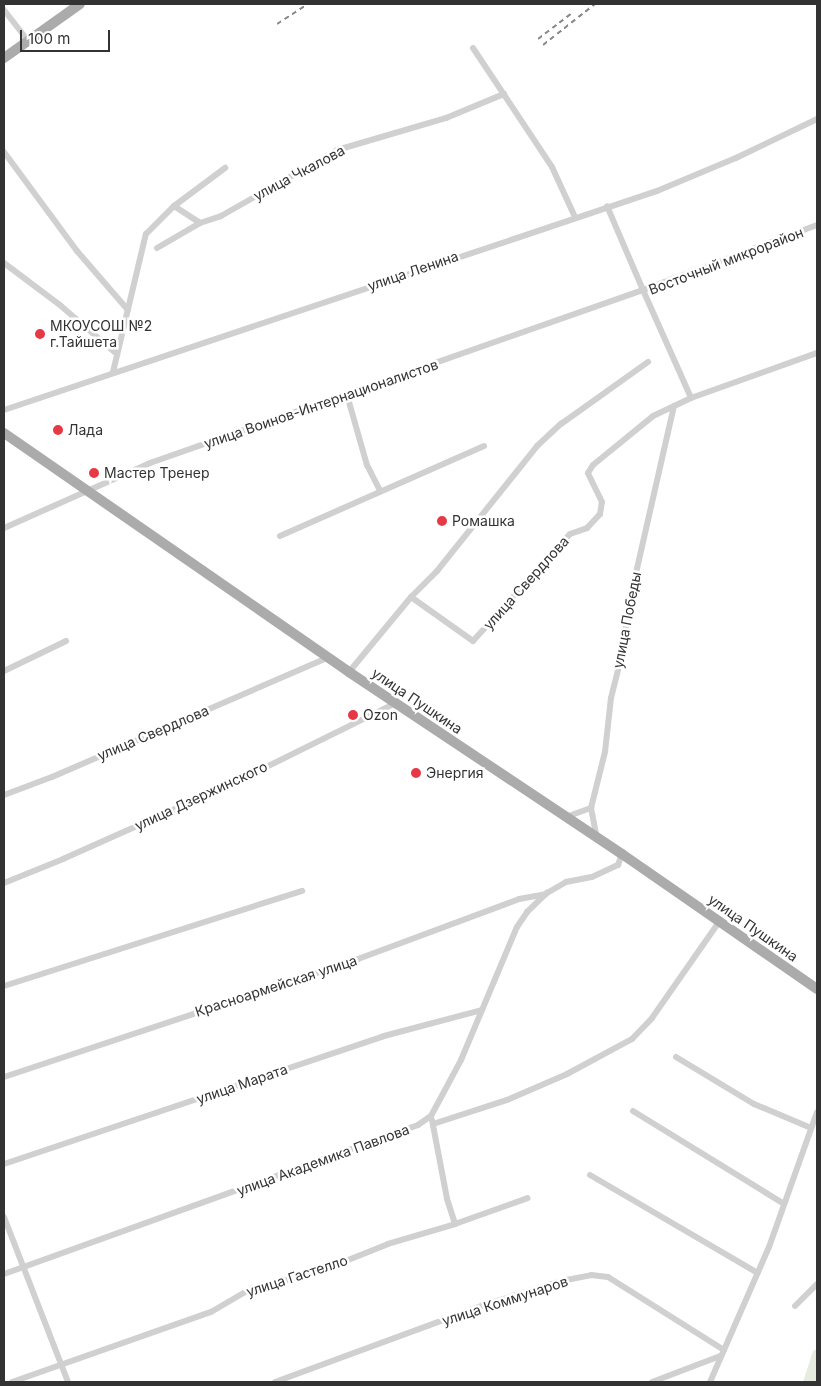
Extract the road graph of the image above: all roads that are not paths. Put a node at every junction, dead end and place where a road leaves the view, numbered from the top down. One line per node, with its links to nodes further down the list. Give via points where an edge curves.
1 (80, 4): 3 (main road)
2 (4, 10): 3 (street)
3 (28, 41): 5 (main road)
4 (473, 48): 6 (street)
5 (4, 58)
6 (504, 94): 12 (street, via 552,167); 13 (street, улица Чкалова, via 446,118 337,150 220,216)
7 (817, 119): 11 (street, улица Ленина, via 657,191)
8 (4, 152): 18 (street, via 77,251)
9 (225, 168): 10 (street)
10 (174, 206): 13 (street); 18 (street, via 146,234)
11 (607, 206): 12 (street, улица Ленина); 17 (street)
12 (575, 217): 22 (street, улица Ленина)
13 (200, 223): 15 (street, улица Чкалова)
14 (817, 225): 17 (street, Восточный микрорайон)
15 (157, 248)
16 (4, 263): 20 (street)
17 (643, 290): 23 (street, улица Воинов-Интернационалистов); 24 (street, Восточный микрорайон)
18 (128, 310): 20 (street)
19 (817, 353): 24 (street)
20 (117, 354): 22 (street)
21 (648, 362): 33 (street, via 561,424 537,446 437,571)
22 (113, 372): 26 (street, улица Ленина)
23 (347, 395): 29 (street, via 367,465); 30 (street, улица Воинов-Интернационалистов, via 150,463)
24 (691, 398): 25 (street, улица Свердлова)
25 (674, 406): 33 (street, улица Свердлова, via 653,416 593,465 588,472 602,502 600,514 588,528 570,534 473,641); 40 (street, улица Победы, via 632,595 611,698 605,752)
26 (4, 410)
27 (4, 433): 30 (main road, улица Пушкина)
28 (484, 446): 29 (street)
29 (380, 490): 32 (street)
30 (90, 492): 31 (street, улица Воинов-Интернационалистов); 35 (main road, улица Пушкина)
31 (4, 528)
32 (280, 536)
33 (411, 597): 37 (street)
34 (66, 641): 36 (street)
35 (329, 657): 37 (main road, улица Пушкина); 39 (street, улица Свердлова)
36 (4, 671)
37 (349, 672): 38 (main road, улица Пушкина)
38 (396, 703): 41 (main road, улица Пушкина); 44 (street, улица Дзержинского, via 244,778)
39 (4, 795)
40 (591, 808): 41 (street); 42 (street)
41 (566, 817): 42 (main road, улица Пушкина)
42 (597, 838): 43 (main road, улица Пушкина)
43 (622, 854): 46 (street, via 618,865 603,873 566,882); 47 (main road, улица Пушкина)
44 (4, 883)
45 (302, 891): 48 (street)
46 (547, 894): 50 (street, via 527,912 517,927); 52 (street, Красноармейская улица, via 519,899 358,959)
47 (720, 922): 49 (main road, улица Пушкина); 55 (street, улица Академика Павлова, via 652,1018 632,1039 567,1074 507,1100)
48 (4, 986)
49 (817, 989)
50 (482, 1010): 55 (street); 57 (street, улица Марата, via 384,1036)
51 (676, 1057): 56 (street, via 754,1104)
52 (4, 1077)
53 (633, 1111): 60 (street)
54 (817, 1112): 56 (street)
55 (432, 1120): 62 (street); 63 (street, улица Академика Павлова)
56 (811, 1128): 60 (street)
57 (4, 1164)
58 (590, 1175): 64 (street)
59 (528, 1198): 62 (street, улица Гастелло)
60 (784, 1204): 64 (street)
61 (4, 1217): 63 (street)
62 (455, 1224): 70 (street, улица Гастелло, via 388,1244 313,1274 252,1288 212,1312)
63 (24, 1267): 65 (street, улица Академика Павлова); 70 (street)
64 (758, 1273): 68 (street)
65 (4, 1274)
66 (817, 1284): 67 (street)
67 (795, 1306)
68 (724, 1350): 69 (street); 73 (street, улица Коммунаров, via 608,1277 591,1275 560,1281 490,1304)
69 (720, 1356): 74 (street); 75 (street)
70 (62, 1366): 71 (street, улица Гастелло); 72 (street)
71 (12, 1382)
72 (68, 1382)
73 (275, 1382)
74 (652, 1382)
75 (710, 1382)

